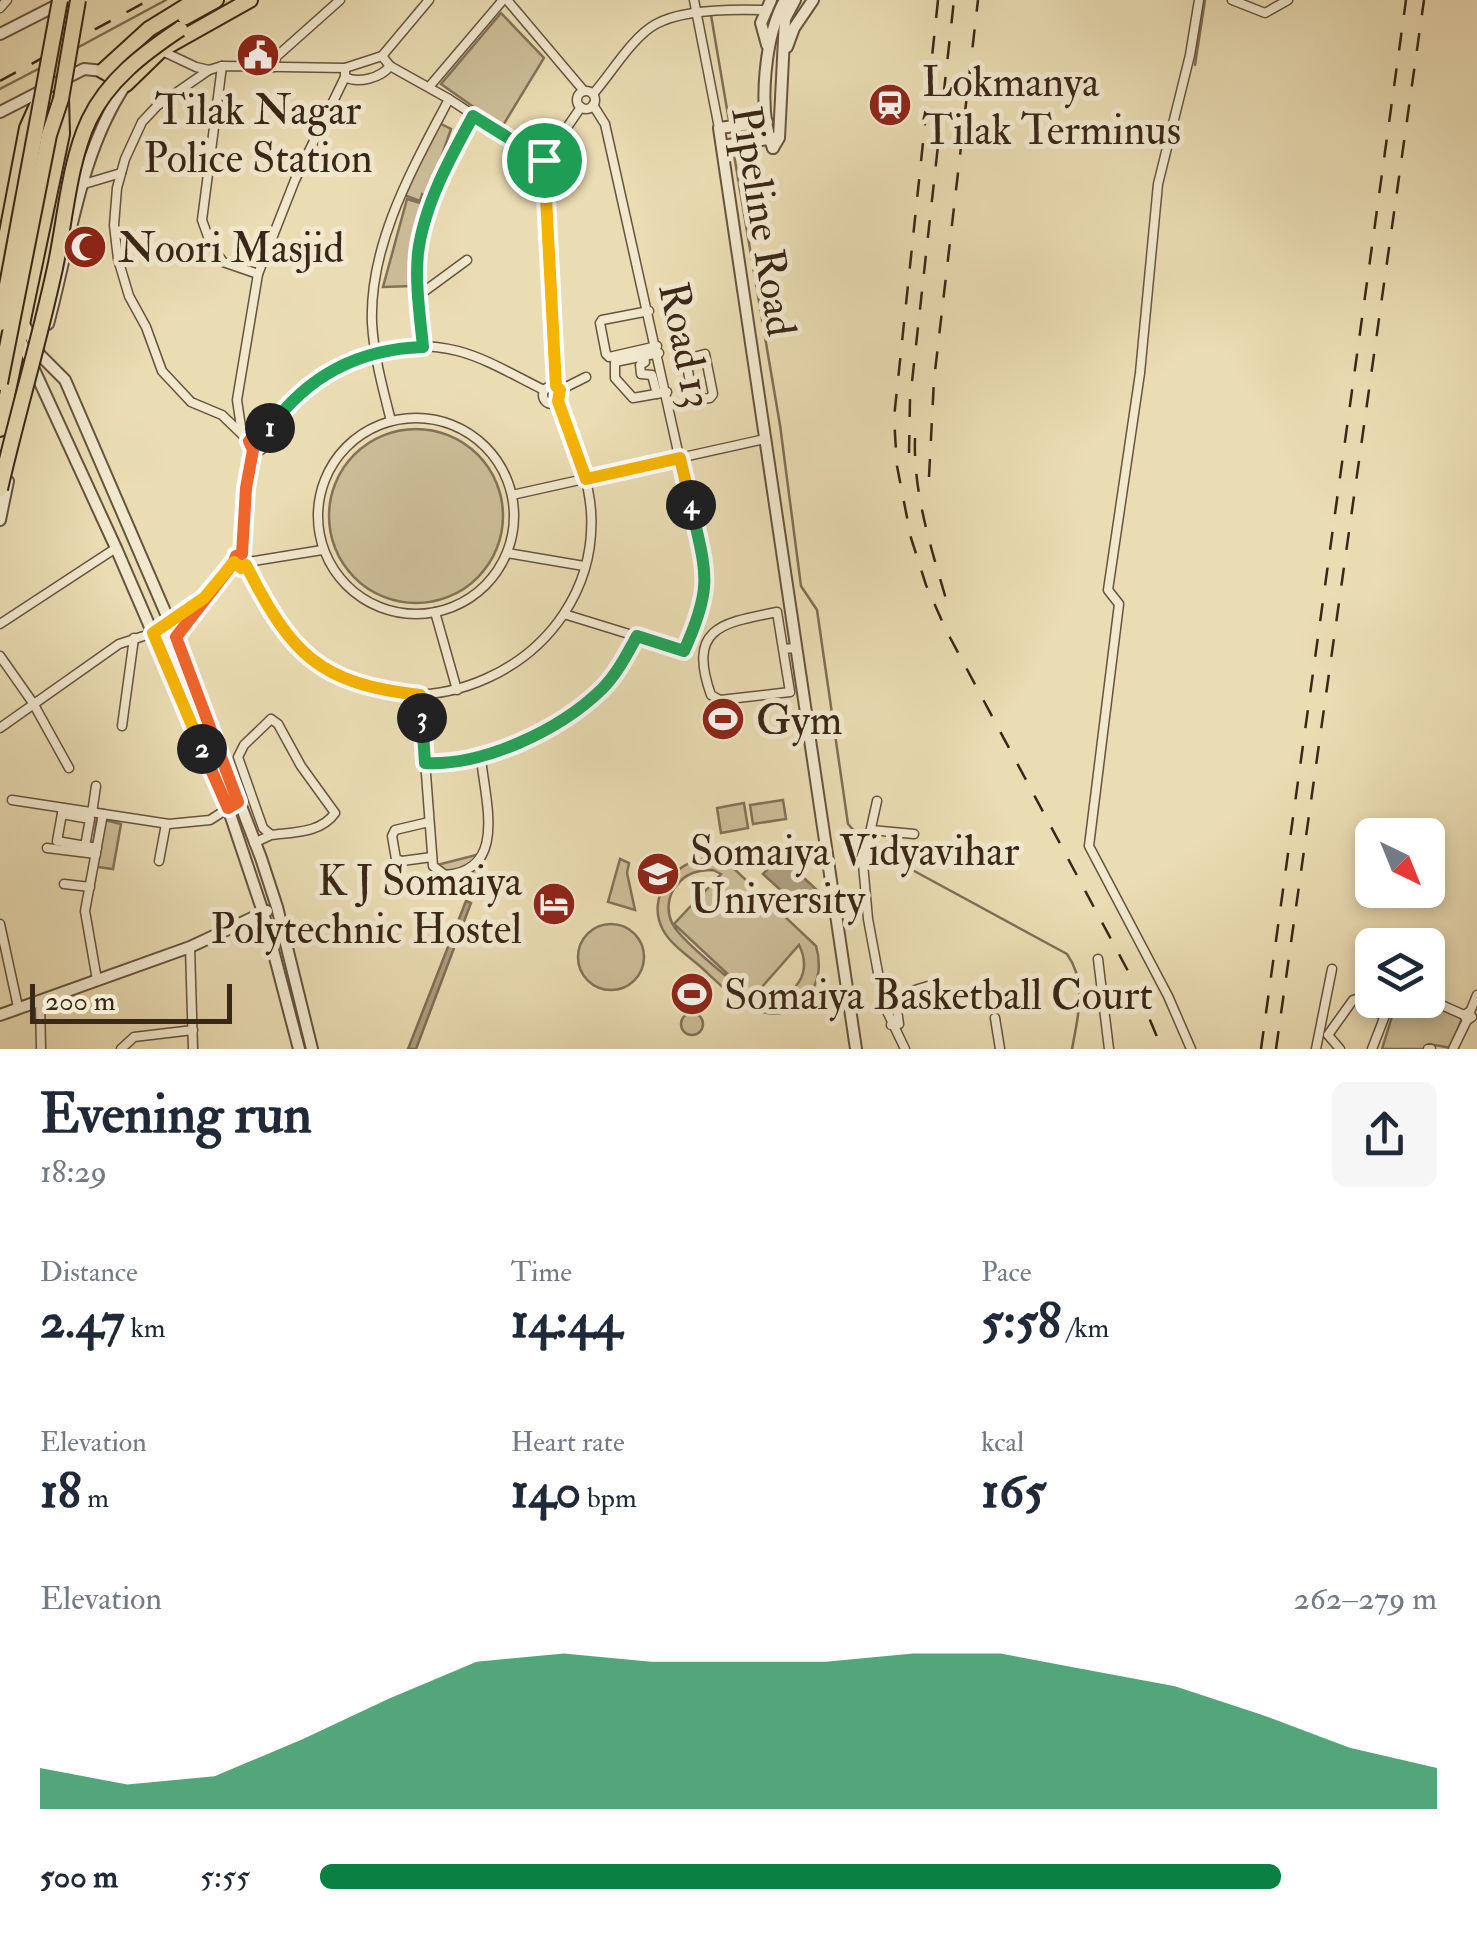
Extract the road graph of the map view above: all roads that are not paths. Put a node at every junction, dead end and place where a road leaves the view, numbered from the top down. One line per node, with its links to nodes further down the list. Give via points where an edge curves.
1 (7, 0): 21 (street)
2 (64, 0): 20 (street); 38 (highway, bridge)
3 (78, 0): 39 (highway, bridge)
4 (196, 0): 33 (highway, via 149,29)
5 (216, 0): 23 (highway)
6 (232, 0): 23 (highway)
7 (250, 0): 27 (highway)
8 (340, 0): 31 (street, via 276,56)
9 (429, 0): 28 (street)
10 (505, 0): 36 (street); 37 (street)
11 (694, 0): 22 (street, Pipeline Road)
12 (785, 0): 25 (street)
13 (796, 0): 26 (street, via 785,19)
14 (813, 0): 26 (street)
15 (1199, 0): 167 (street, via 1158,184 1140,373 1108,590 1120,604 1089,846)
16 (1232, 0): 17 (street, via 1264,13)
17 (1288, 0)
18 (745, 5): 19 (street); 22 (street)
19 (767, 5): 25 (street)
20 (45, 6): 24 (street)
21 (0, 8)
22 (699, 13): 37 (street, via 655,24); 46 (street, Pipeline Road)
23 (178, 26): 80 (highway, bridge, via 134,51 82,117); 82 (highway, bridge, via 119,78 89,120)
24 (0, 34)
25 (767, 45): 45 (street)
26 (786, 48): 47 (street)
27 (161, 50): 32 (street); 35 (highway)
28 (382, 56): 30 (street); 34 (street)
29 (222, 66): 31 (street); 32 (street); 54 (street, via 203,226 223,262)
30 (390, 66): 34 (street, via 355,81); 36 (street)
31 (274, 67): 34 (street)
32 (209, 70): 50 (street, via 142,122)
33 (103, 71): 35 (highway); 43 (street, via 84,70)
34 (345, 72): 54 (street)
35 (126, 84): 51 (street, via 100,126)
36 (429, 86): 40 (street)
37 (588, 93): 41 (street, Road 13); 42 (street, via 578,98)
38 (42, 96): 53 (highway, bridge, via 27,128); 57 (highway, bridge)
39 (61, 99): 59 (highway, via 62,134); 71 (highway, bridge)
40 (450, 99): 44 (street); 63 (street, via 386,232 374,300)
41 (594, 105): 42 (street); 56 (street, Road 13, via 605,124)
42 (581, 108): 49 (street)
43 (0, 112)
44 (473, 116): 49 (street); 55 (street, via 436,192 418,251)
45 (768, 122): 46 (street); 47 (street)
46 (727, 127): 48 (street, Pipeline Road)
47 (774, 142): 48 (street)
48 (730, 145): 77 (street, Pipeline Road)
49 (544, 160): 72 (street)
50 (121, 173): 51 (street); 78 (street, via 114,225 118,259 162,371 190,402 222,415)
51 (84, 184): 64 (street)
52 (467, 260): 55 (street)
53 (0, 269)
54 (258, 274): 78 (street, via 237,400)
55 (418, 296): 60 (street)
56 (649, 310): 61 (street, Road 13); 61 (street, via 602,320 606,354)
57 (0, 323)
58 (0, 332): 59 (street)
59 (21, 336): 64 (street); 64 (street); 66 (highway); 69 (street)
60 (423, 347): 63 (street); 72 (street, via 455,350)
61 (658, 349): 65 (street); 68 (street, Road 13)
62 (0, 351): 66 (street)
63 (374, 352): 75 (street); 78 (street, via 309,384 263,438 256,434)
64 (40, 355): 69 (street); 84 (street, via 65,380)
65 (644, 356): 73 (street, via 641,374 653,376); 73 (street, via 615,362 615,378 631,397)
66 (14, 359): 69 (street); 76 (highway)
67 (686, 362): 67 (street, via 708,355 712,397 692,400); 68 (street)
68 (662, 368): 73 (street, Road 13)
69 (34, 371): 85 (street); 86 (street)
70 (586, 378): 72 (street)
71 (0, 383)
72 (551, 388): 74 (street); 74 (street, via 542,396 547,403)
73 (662, 393): 79 (street, Road 13)
74 (558, 401): 81 (street)
75 (391, 421): 83 (street, via 430,420 468,432 496,460); 88 (street, via 362,434 324,483 318,514)
76 (0, 429)
77 (765, 439): 79 (street); 93 (street, Pipeline Road)
78 (251, 443): 90 (street)
79 (680, 458): 81 (street); 100 (street, Road 13, via 705,573 702,611 684,651)
80 (0, 462)
81 (586, 479): 83 (street); 91 (street, via 591,512)
82 (0, 489)
83 (512, 495): 89 (street, via 514,526)
84 (125, 518): 86 (street); 97 (street)
85 (0, 520)
86 (107, 528): 87 (street)
87 (116, 548): 98 (street); 99 (street)
88 (322, 550): 90 (street); 94 (street, via 354,592 378,607)
89 (506, 553): 91 (street); 94 (street, via 488,582 464,602)
90 (245, 560): 92 (street, via 241,568 234,562); 110 (street, via 292,644 330,673 374,690)
91 (584, 566): 96 (street)
92 (204, 598): 97 (street); 101 (street)
93 (791, 610): 95 (street); 104 (street, Pipeline Road)
94 (435, 612): 107 (street)
95 (777, 612): 105 (street); 109 (street, via 723,622 704,653 703,669 711,695 720,700)
96 (564, 614): 100 (street, Road 13); 107 (street, via 518,663)
97 (170, 622): 99 (street); 101 (street)
98 (0, 624)
99 (153, 633): 102 (street); 103 (street)
100 (637, 636): 114 (street, via 602,688 525,741)
101 (176, 637): 103 (street); 120 (street)
102 (134, 638): 111 (street); 112 (street)
103 (159, 648): 120 (street)
104 (796, 648): 105 (street); 108 (street, Pipeline Road)
105 (783, 649): 109 (street)
106 (0, 656): 111 (street)
107 (458, 690): 110 (street)
108 (802, 690): 109 (street); 163 (street, Pipeline Road)
109 (790, 692)
110 (420, 695): 115 (street)
111 (33, 703): 113 (street); 116 (street)
112 (122, 726)
113 (0, 728)
114 (481, 758): 115 (street); 133 (street, via 485,856 445,875 432,866)
115 (425, 763): 124 (street)
116 (69, 768)
117 (96, 786): 122 (street)
118 (12, 800): 121 (street)
119 (877, 801): 126 (street)
120 (233, 805): 125 (street, via 210,820); 129 (street); 138 (street)
121 (62, 811): 122 (street); 130 (street, via 90,820); 130 (street, via 57,841)
122 (92, 812): 123 (street)
123 (103, 814): 125 (street); 132 (street)
124 (430, 822): 133 (street); 133 (street, via 392,836 396,859)
125 (166, 824): 134 (street)
126 (870, 833): 127 (street); 156 (street, via 863,864 868,919)
127 (914, 834)
128 (271, 835): 128 (street, via 238,757 271,719 336,813 314,829); 129 (street)
129 (254, 843): 137 (street)
130 (85, 846): 132 (street)
131 (47, 848): 132 (street)
132 (96, 851): 136 (street)
133 (432, 857)
134 (158, 861)
135 (64, 884): 136 (street)
136 (90, 888): 143 (street, via 85,911)
137 (277, 907): 138 (street); 146 (street)
138 (263, 912): 140 (street); 149 (street)
139 (0, 924): 151 (street)
140 (190, 948): 143 (street); 157 (street)
141 (1098, 959): 166 (street)
142 (1332, 970): 168 (street)
143 (97, 980): 148 (street)
144 (928, 986): 156 (street, via 896,996 899,1024)
145 (1477, 995): 153 (street)
146 (300, 997): 149 (street); 162 (street)
147 (1355, 999): 169 (street, via 1328,1035)
148 (40, 1000): 151 (street); 158 (street)
149 (286, 1001): 161 (street)
150 (1445, 1003): 153 (street)
151 (18, 1007): 152 (street)
152 (0, 1014)
153 (1470, 1017): 171 (street)
154 (994, 1018): 165 (street)
155 (1384, 1018): 170 (street)
156 (891, 1025): 164 (street)
157 (193, 1030): 159 (street, via 134,1037); 160 (street)
158 (41, 1049)
159 (121, 1049)
160 (194, 1049)
161 (298, 1049)
162 (312, 1049)
163 (856, 1049)
164 (905, 1049)
165 (1000, 1049)
166 (1109, 1049)
167 (1191, 1049)
168 (1316, 1049)
169 (1340, 1049)
170 (1372, 1049)
171 (1454, 1049)

